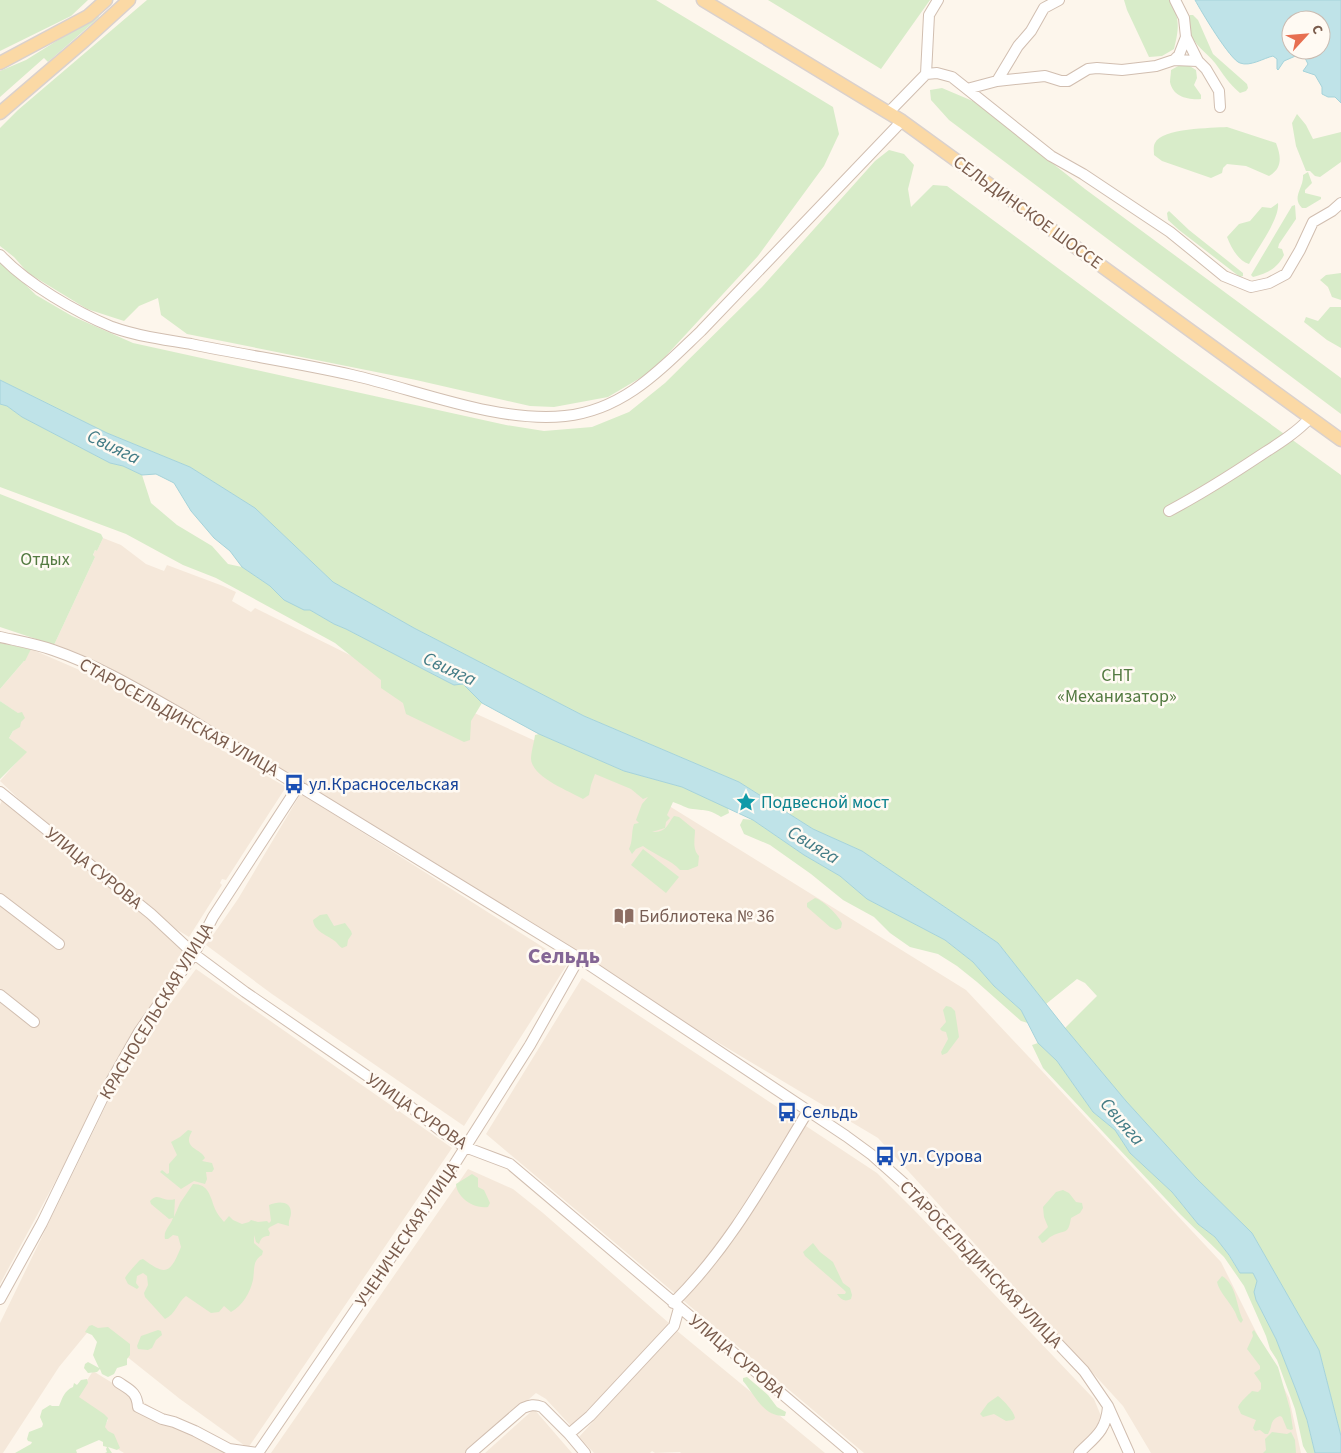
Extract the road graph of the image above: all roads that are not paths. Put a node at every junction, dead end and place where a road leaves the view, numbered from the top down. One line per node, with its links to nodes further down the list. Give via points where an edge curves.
1 (106, 0): 8 (main road)
2 (117, 0): 8 (main road)
3 (129, 0): 17 (main road)
4 (703, 0): 18 (main road, СЕЛЬДИНСКОЕ ШОССЕ)
5 (938, 0): 13 (street, via 929,14)
6 (1059, 0): 14 (street, via 1044,8)
7 (1175, 0): 9 (street, via 1184,18)
8 (88, 16): 12 (main road)
9 (1186, 37): 10 (street); 11 (street)
10 (1174, 60): 11 (street); 14 (street, via 1122,70 1088,69 1061,82 1045,76)
11 (1198, 61): 16 (street, via 1219,91)
12 (0, 63)
13 (926, 74): 15 (street, via 952,77); 18 (street)
14 (997, 81): 15 (street)
15 (967, 89): 20 (street, via 1051,156 1163,227 1224,276 1251,287 1269,283 1286,274 1313,222)
16 (1220, 106)
17 (0, 113)
18 (888, 113): 19 (main road, СЕЛЬДИНСКОЕ ШОССЕ)
19 (902, 122): 21 (street, via 701,330 655,373 620,400 592,411 565,416 532,417 500,413 352,375 155,338 114,327 36,285); 22 (main road, СЕЛЬДИНСКОЕ ШОССЕ)
20 (1341, 203)
21 (0, 255)
22 (1310, 418): 23 (main road, СЕЛЬДИНСКОЕ ШОССЕ); 24 (street, via 1210,489)
23 (1341, 440)
24 (1169, 511)
25 (0, 637): 26 (street, СТАРОСЕЛЬДИНСКАЯ УЛИЦА, via 78,659 188,718)
26 (299, 784): 29 (street, КРАСНОСЕЛЬСКАЯ УЛИЦА); 33 (street, СТАРОСЕЛЬДИНСКАЯ УЛИЦА)
27 (0, 792): 31 (street, УЛИЦА СУРОВА)
28 (0, 899): 30 (street)
29 (204, 934): 31 (street); 32 (street, КРАСНОСЕЛЬСКАЯ УЛИЦА)
30 (59, 944)
31 (184, 944): 32 (street, УЛИЦА СУРОВА)
32 (194, 954): 37 (street, УЛИЦА СУРОВА); 38 (street, КРАСНОСЕЛЬСКАЯ УЛИЦА, via 139,1032 110,1083 42,1223)
33 (579, 958): 36 (street, СТАРОСЕЛЬДИНСКАЯ УЛИЦА); 37 (street, УЧЕНИЧЕСКАЯ УЛИЦА, via 530,1045)
34 (0, 995): 35 (street)
35 (34, 1022)
36 (808, 1111): 39 (street, via 721,1248); 41 (street, СТАРОСЕЛЬДИНСКАЯ УЛИЦА, via 872,1155 917,1195 1084,1371)
37 (465, 1147): 39 (street, УЛИЦА СУРОВА, via 510,1164); 43 (street, УЧЕНИЧЕСКАЯ УЛИЦА)
38 (0, 1299)
39 (676, 1305): 42 (street, via 674,1326 590,1416); 46 (street, УЛИЦА СУРОВА)
40 (118, 1382): 43 (street, via 133,1392 138,1407 228,1449)
41 (1108, 1406): 47 (street, via 1103,1428); 48 (street, СТАРОСЕЛЬДИНСКАЯ УЛИЦА)
42 (569, 1434): 44 (street, via 542,1407 530,1405); 45 (street)
43 (258, 1453)
44 (470, 1453)
45 (585, 1453)
46 (852, 1453)
47 (1079, 1453)
48 (1129, 1453)

